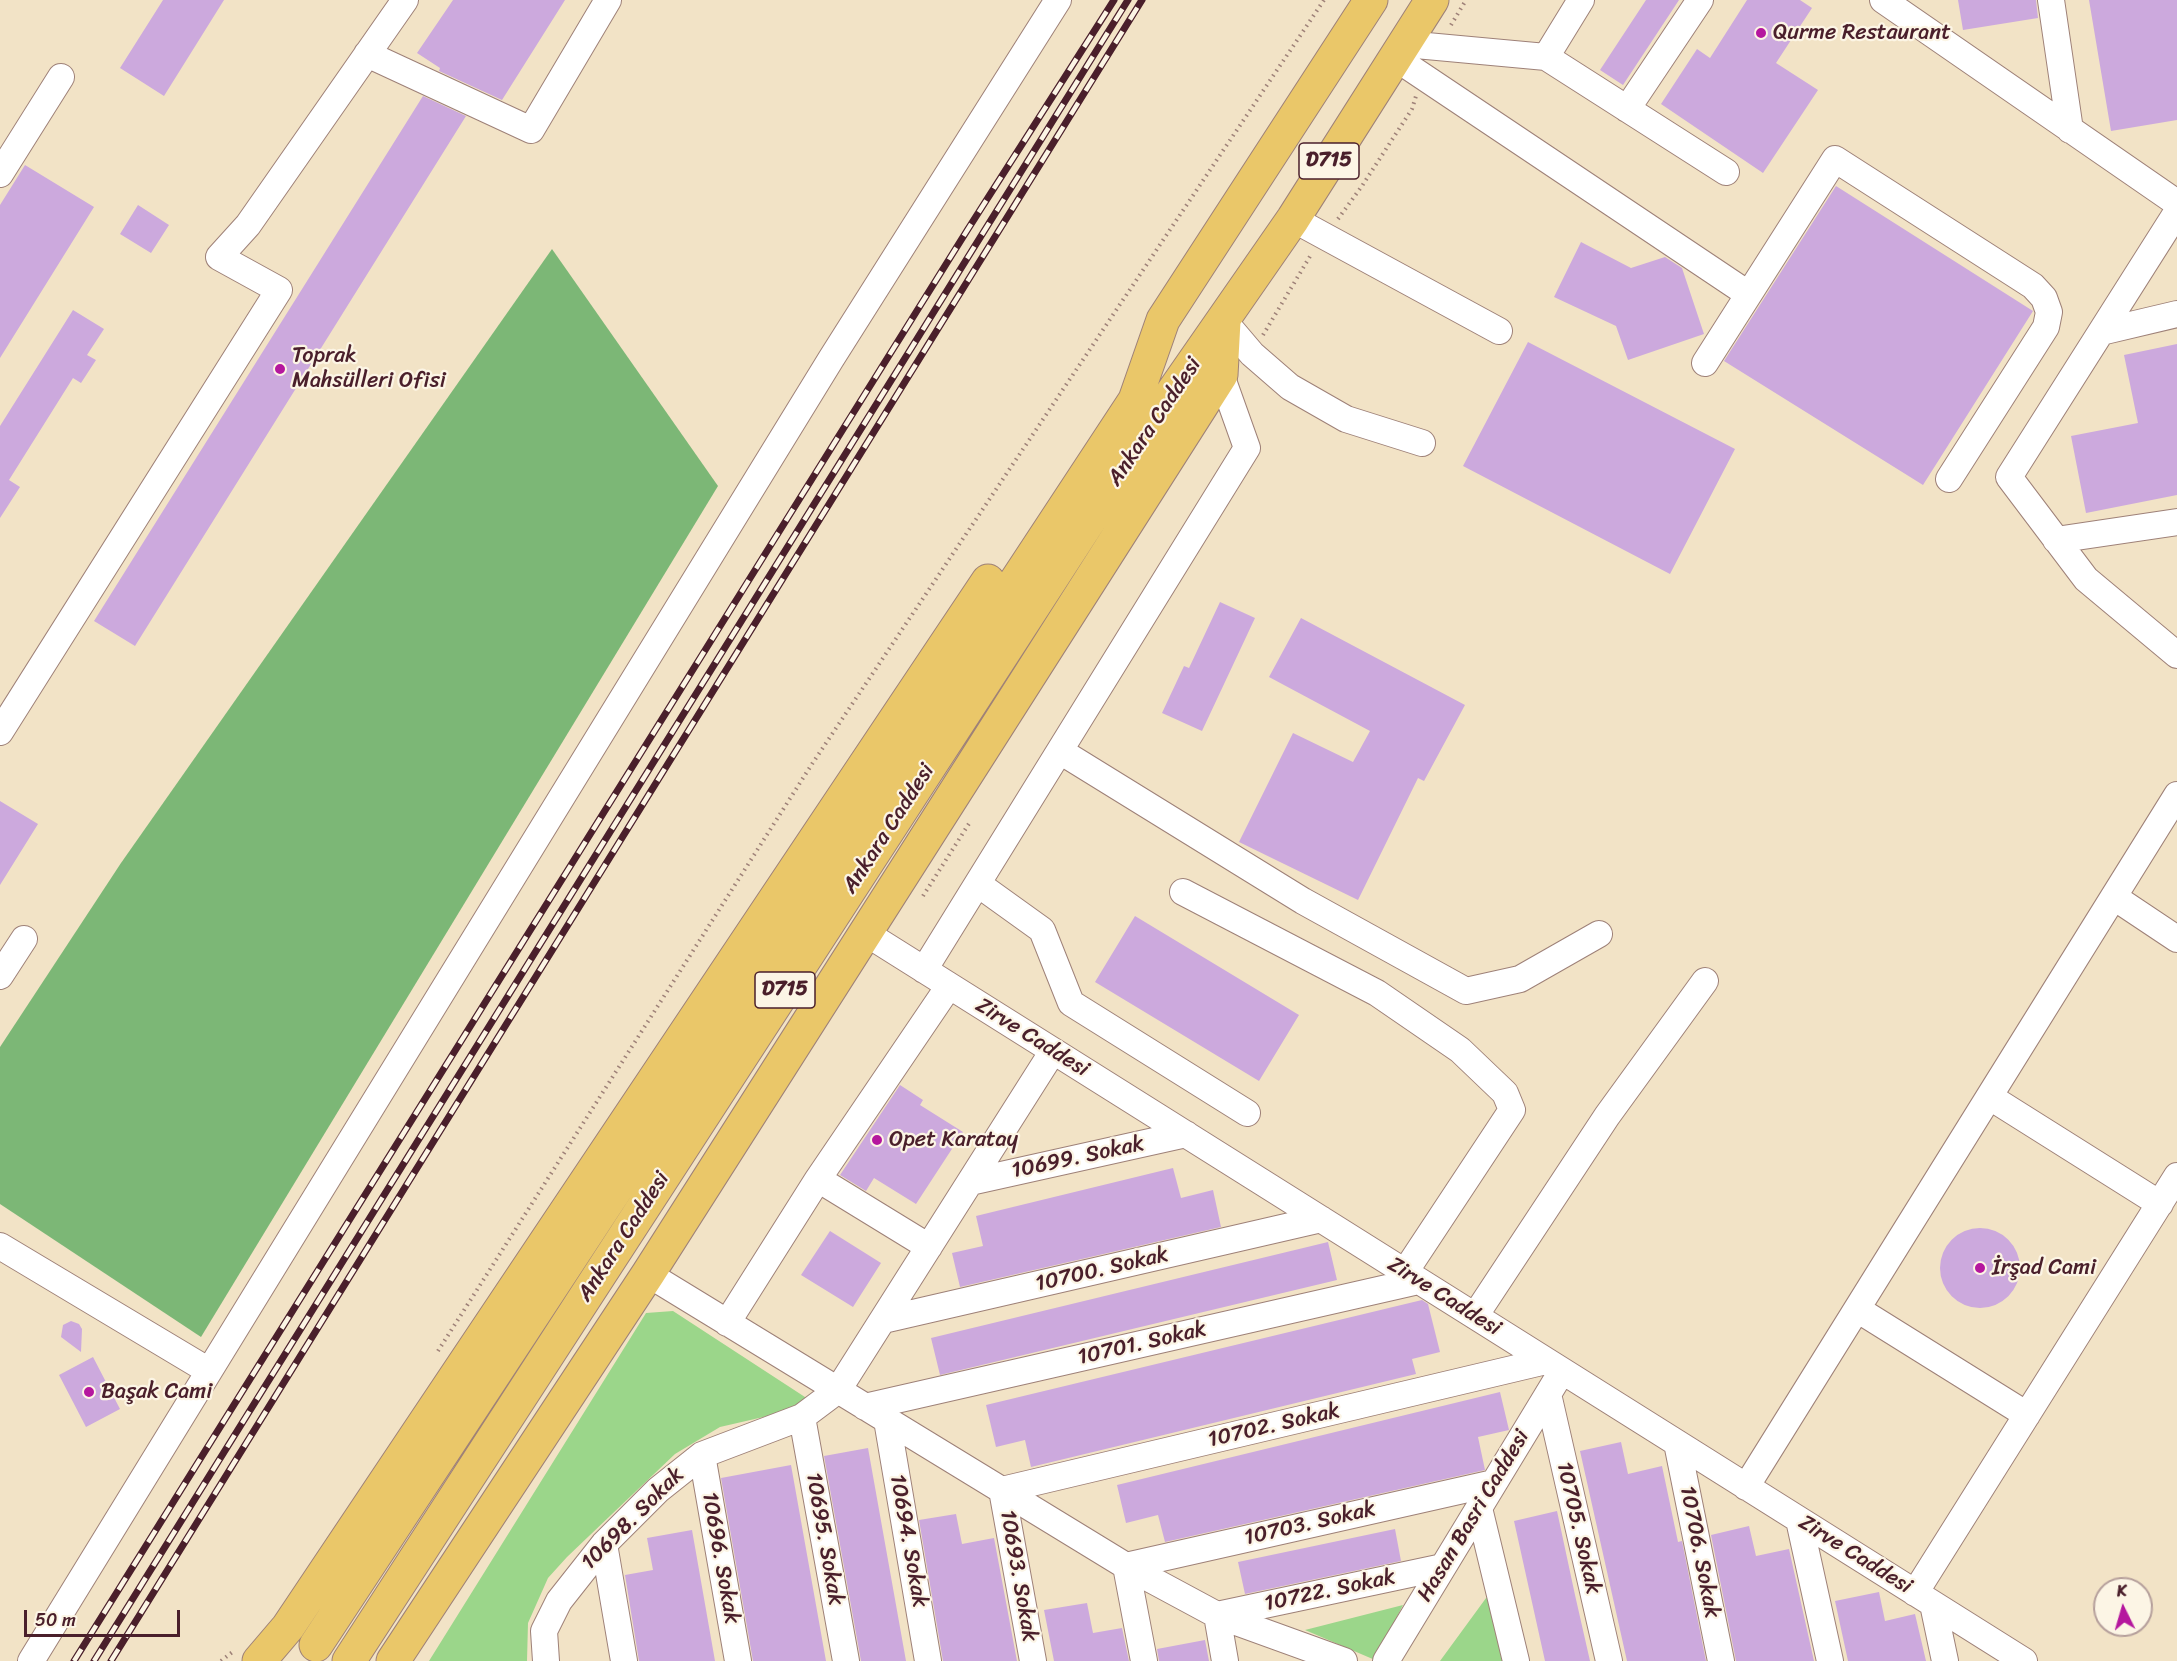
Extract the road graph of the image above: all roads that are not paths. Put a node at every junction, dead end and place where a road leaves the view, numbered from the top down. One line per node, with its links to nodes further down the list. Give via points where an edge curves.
1 (405, 0): 11 (street)
2 (608, 0): 11 (street, via 531,130)
3 (1058, 0): 66 (street, via 831,359)
4 (1371, 0): 23 (highway, Ankara Caddesi / D715)
5 (1432, 0): 10 (highway, Ankara Caddesi / D715)
6 (1581, 0): 12 (street)
7 (1700, 0): 14 (street)
8 (1883, 0): 15 (street)
9 (2051, 0): 15 (street)
10 (1400, 50): 12 (street); 20 (highway, Ankara Caddesi / D715); 21 (street)
11 (367, 54): 34 (street, via 248,225 219,257 279,290)
12 (1546, 57): 14 (street)
13 (62, 77): 17 (street)
14 (1627, 109): 16 (street)
15 (2070, 130): 18 (street)
16 (1726, 171)
17 (0, 174)
18 (2177, 203)
19 (2177, 212): 26 (street)
20 (1293, 219): 24 (highway, Ankara Caddesi / D715); 25 (street)
21 (1748, 294): 27 (street); 30 (street, via 1835,159 2033,286 2044,298 2049,312 2046,327)
22 (2177, 315): 26 (street)
23 (1163, 320): 85 (highway, Ankara Caddesi / D715, via 1135,400); 86 (highway, via 288,1627)
24 (1224, 321): 28 (highway, D715); 29 (street, via 1252,354 1290,387 1346,418); 88 (highway, Ankara Caddesi / D715, via 1161,409)
25 (1499, 331)
26 (2101, 332): 32 (street, via 2009,477)
27 (1705, 363)
28 (1221, 375): 35 (street, via 1247,448); 40 (highway, D715)
29 (1422, 443)
30 (1949, 479)
31 (2177, 522): 32 (street)
32 (2056, 540): 33 (street, via 2086,579)
33 (2177, 655)
34 (0, 732)
35 (1060, 751): 37 (street); 41 (street, via 1303,901 1467,991 1520,979)
36 (2177, 795): 39 (street)
37 (978, 884): 44 (street); 50 (street, via 1042,930 1071,1003)
38 (1183, 892): 60 (street, via 1377,993 1460,1050 1505,1093 1512,1110)
39 (2114, 897): 43 (street); 49 (street)
40 (864, 932): 44 (street, Zirve Caddesi); 59 (highway, D715)
41 (1599, 934)
42 (24, 939): 45 (street)
43 (2177, 939)
44 (924, 970): 47 (street, Zirve Caddesi)
45 (0, 976)
46 (1705, 981): 62 (street, via 1607,1116)
47 (950, 986): 48 (street, Zirve Caddesi); 53 (street)
48 (1053, 1051): 51 (street, Zirve Caddesi); 54 (street)
49 (1990, 1097): 55 (street); 61 (street)
50 (1247, 1113)
51 (1186, 1134): 54 (street, 10699. Sokak); 56 (street, Zirve Caddesi)
52 (2177, 1176): 55 (street)
53 (818, 1179): 58 (street); 64 (street)
54 (970, 1182): 58 (street)
55 (2160, 1204): 70 (street)
56 (1321, 1219): 60 (street, Zirve Caddesi); 63 (street, 10700. Sokak)
57 (0, 1246): 66 (street)
58 (929, 1247): 63 (street)
59 (648, 1274): 64 (street); 89 (highway, D715)
60 (1412, 1276): 62 (street, Zirve Caddesi); 69 (street, 10701. Sokak)
61 (1857, 1310): 70 (street); 76 (street)
62 (1475, 1316): 65 (street, Zirve Caddesi)
63 (882, 1320): 67 (street)
64 (727, 1323): 67 (street)
65 (1554, 1366): 68 (street, Hasan Basri Caddesi); 73 (street, Zirve Caddesi); 77 (street, 10702. Sokak)
66 (209, 1371): 87 (street)
67 (838, 1390): 69 (street); 71 (street, 10698. Sokak)
68 (1548, 1394): 75 (street, Hasan Basri Caddesi); 101 (street, 10705. Sokak)
69 (865, 1407): 72 (street)
70 (2027, 1415): 83 (street)
71 (802, 1417): 74 (street, 10698. Sokak); 93 (street, 10695. Sokak)
72 (887, 1420): 77 (street); 94 (street, 10694. Sokak)
73 (1677, 1443): 76 (street, Zirve Caddesi); 102 (street, 10706. Sokak)
74 (702, 1455): 80 (street, 10698. Sokak, via 676,1473); 92 (street, 10696. Sokak)
75 (1494, 1483): 78 (street, Hasan Basri Caddesi); 81 (street, 10703. Sokak)
76 (1746, 1487): 79 (street, Zirve Caddesi)
77 (1002, 1490): 81 (street); 95 (street, 10693. Sokak)
78 (1479, 1508): 82 (street, Hasan Basri Caddesi); 100 (street)
79 (1799, 1520): 83 (street, Zirve Caddesi); 103 (street)
80 (604, 1544): 90 (street, 10698. Sokak, via 550,1616 544,1631); 91 (street)
81 (1126, 1566): 84 (street); 96 (street)
82 (1443, 1567): 84 (street, 10722. Sokak); 99 (street, Hasan Basri Caddesi)
83 (1924, 1598): 104 (street); 105 (street, Zirve Caddesi)
84 (1217, 1615): 97 (street); 98 (street)
85 (316, 1645)
86 (251, 1652)
87 (31, 1661)
88 (350, 1661)
89 (393, 1661)
90 (546, 1661)
91 (624, 1661)
92 (738, 1661)
93 (846, 1661)
94 (928, 1661)
95 (1033, 1661)
96 (1144, 1661)
97 (1225, 1661)
98 (1344, 1661)
99 (1386, 1661)
100 (1516, 1661)
101 (1609, 1661)
102 (1721, 1661)
103 (1830, 1661)
104 (1945, 1661)
105 (2024, 1661)

